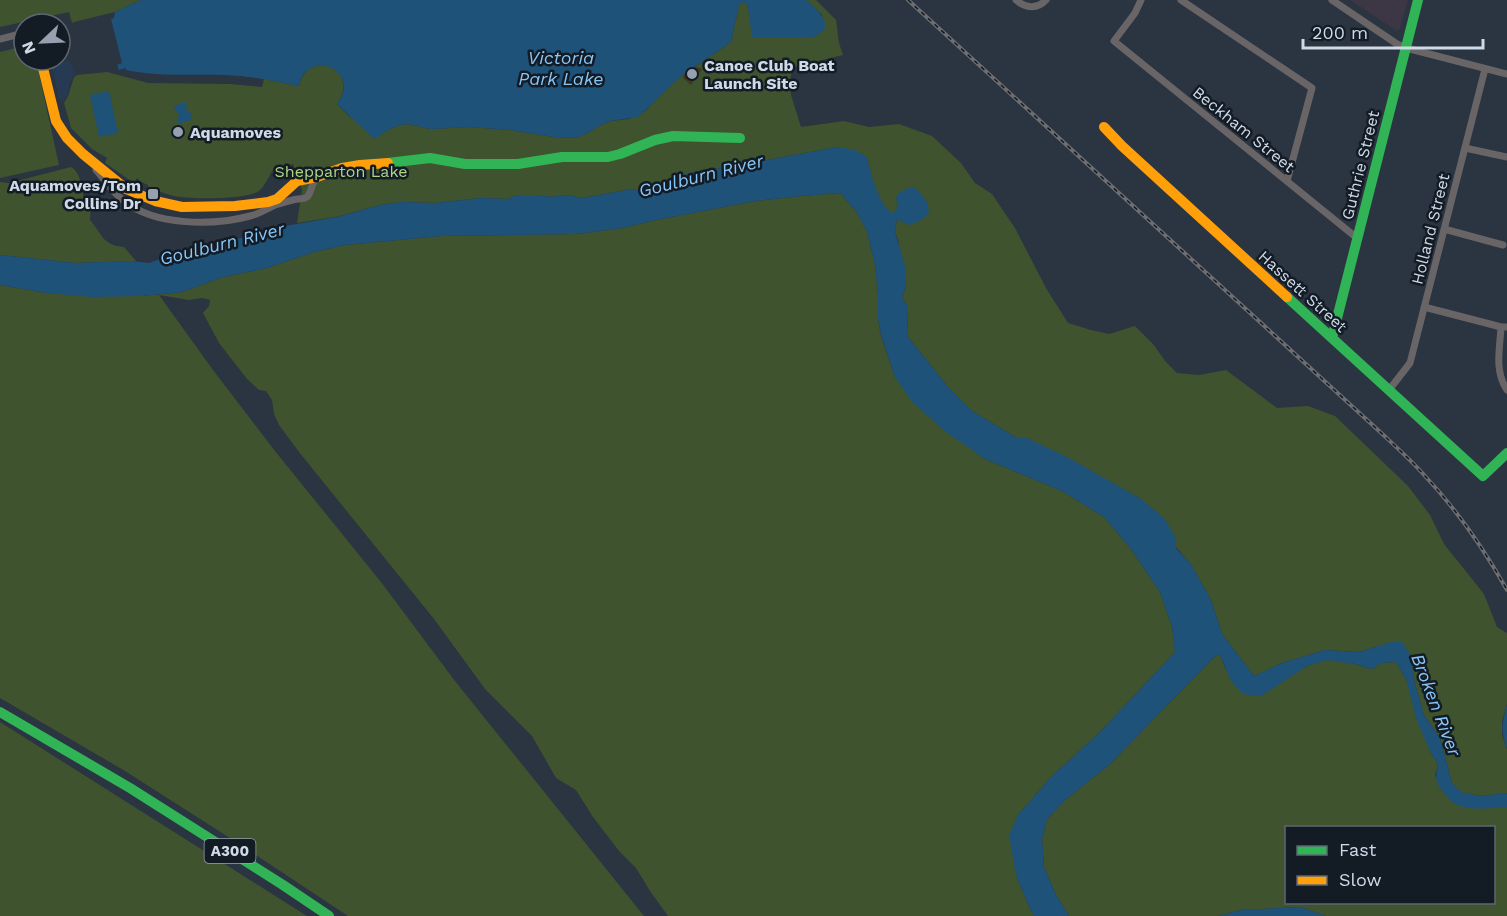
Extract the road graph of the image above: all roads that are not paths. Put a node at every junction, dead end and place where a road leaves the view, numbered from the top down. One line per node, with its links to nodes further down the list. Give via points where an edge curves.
1 (1016, 0): 6 (street, via 1028,7)
2 (1141, 0): 16 (street, Beckham Street, via 1114,41)
3 (1181, 0): 16 (street, via 1312,88)
4 (1332, 0): 7 (street)
5 (1418, 0): 7 (main road, Guthrie Street)
6 (1044, 2)
7 (1406, 48): 8 (street); 20 (main road, Guthrie Street)
8 (1485, 69): 10 (street); 13 (street, Holland Street)
9 (45, 72): 14 (main road, via 56,121)
10 (1507, 74)
11 (1104, 127): 24 (main road, Hassett Street)
12 (740, 138): 17 (main road, via 673,136 608,157 562,157 518,165 425,158 354,166 327,172)
13 (1465, 148): 15 (street); 19 (street, Holland Street)
14 (83, 154): 17 (main road, via 126,189 170,205 209,207 268,202); 18 (street, via 123,201 169,219 223,221 250,216)
15 (1507, 157)
16 (1287, 181): 20 (street, Beckham Street)
17 (302, 185): 18 (street, via 294,195); 18 (street, via 308,196)
18 (299, 198)
19 (1444, 229): 21 (street); 22 (street, Holland Street)
20 (1357, 238): 24 (main road, Guthrie Street)
21 (1503, 245)
22 (1424, 307): 23 (street); 25 (street, Holland Street, via 1410,363)
23 (1504, 327): 26 (street, via 1498,368)
24 (1332, 338): 25 (main road, Hassett Street)
25 (1389, 390): 27 (main road, Hassett Street, via 1483,476)
26 (1507, 390)
27 (1507, 453)
28 (0, 712): 29 (main road, A300, via 130,788)
29 (328, 916)

